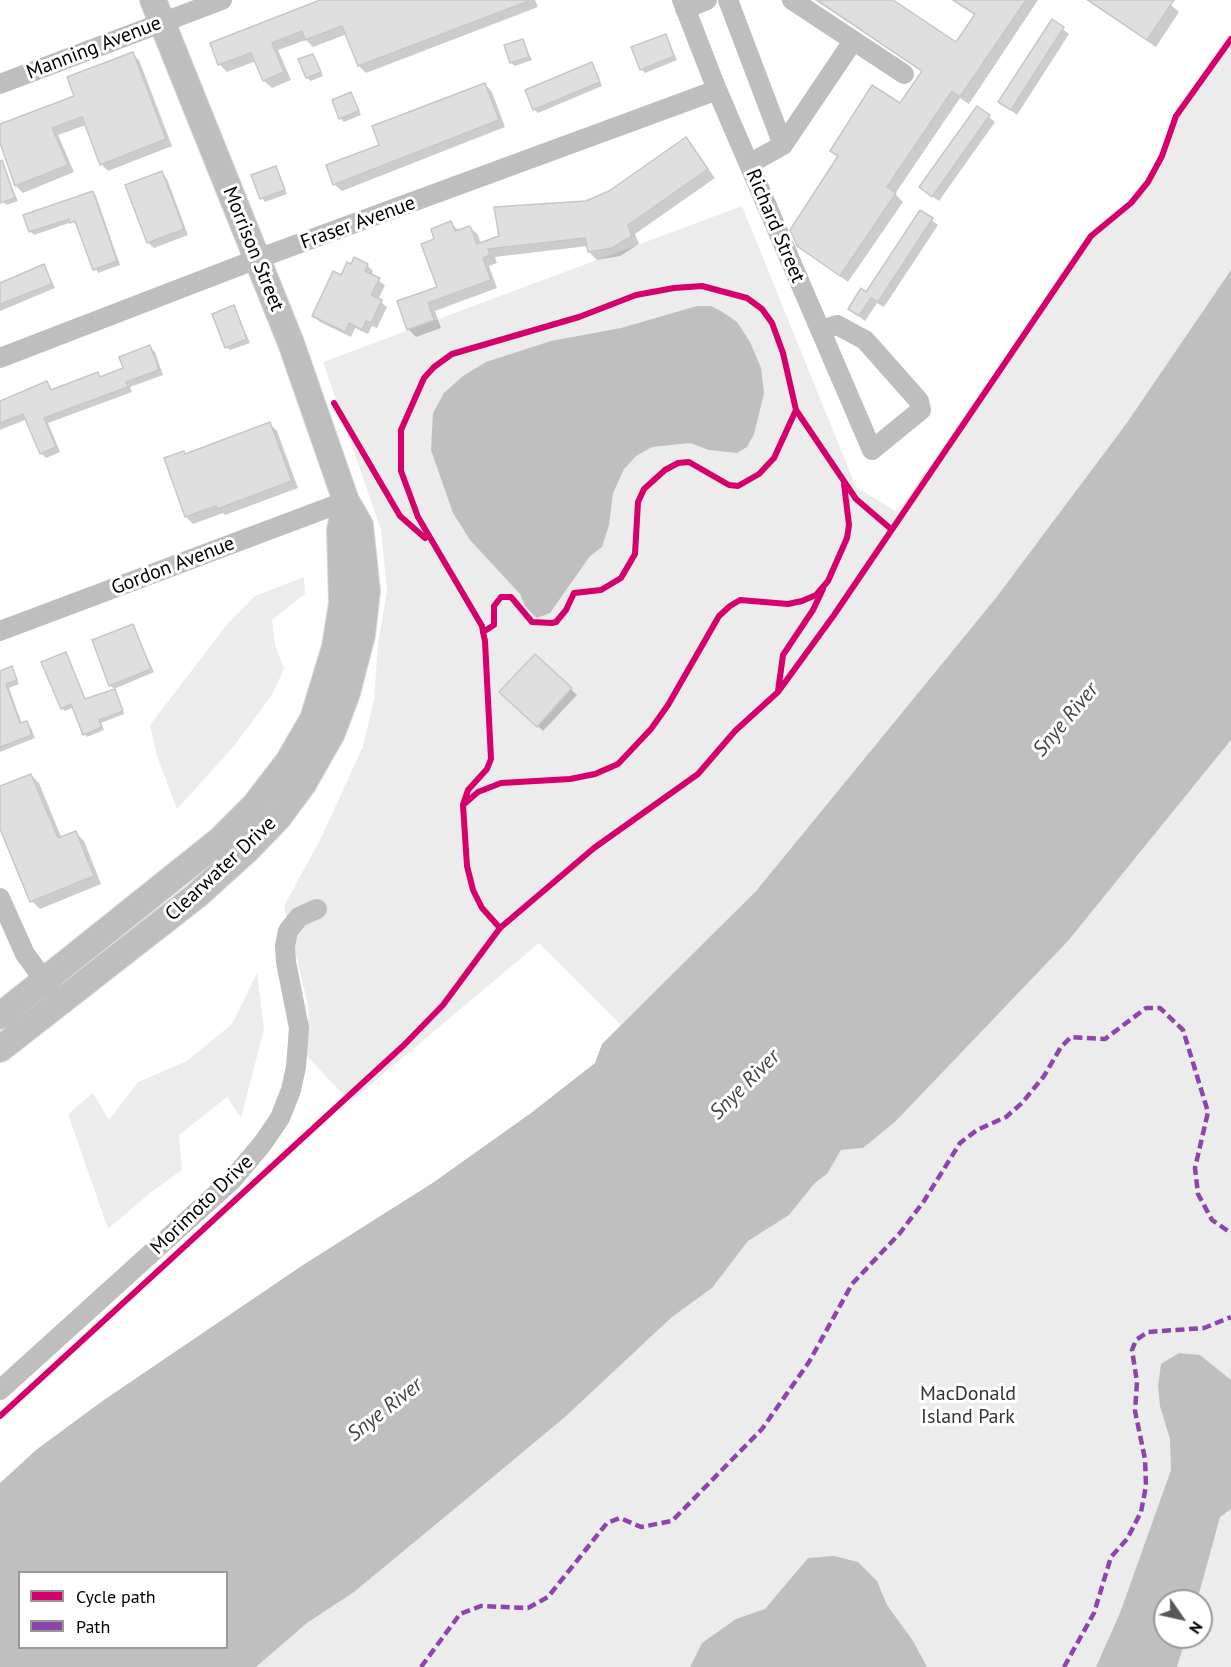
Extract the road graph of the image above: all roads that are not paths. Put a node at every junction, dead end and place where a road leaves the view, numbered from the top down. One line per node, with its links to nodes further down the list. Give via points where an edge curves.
1 (222, 0): 6 (street, Manning Avenue)
2 (706, 0): 5 (street)
3 (728, 0): 11 (street)
4 (792, 0): 7 (street)
5 (684, 4): 10 (street, Richard Street)
6 (158, 11): 9 (street, Manning Avenue); 13 (main road, Morrison Street)
7 (853, 41): 8 (street); 11 (street)
8 (904, 74)
9 (0, 84)
10 (717, 90): 12 (street, Richard Street); 13 (street, Fraser Avenue)
11 (783, 145): 12 (street)
12 (748, 164): 14 (street, Richard Street)
13 (257, 259): 15 (street, Fraser Avenue); 16 (main road, Morrison Street)
14 (821, 330): 14 (street, Richard Street, via 872,450 921,410 919,401 865,340 837,324)
15 (0, 358)
16 (346, 501): 17 (street, Gordon Avenue); 20 (main road, Clearwater Drive, via 340,530 342,603 335,647 313,719 294,753 254,806 220,840); 21 (main road, Clearwater Drive, via 360,525 364,552 367,591 362,635 341,712 311,771 290,803 248,849)
17 (0, 631)
18 (0, 898): 20 (street, via 14,933)
19 (317, 909): 24 (street, Morimoto Drive, via 299,917 288,931 285,954 298,1028 296,1067 287,1100 269,1135 232,1180)
20 (44, 982): 21 (street); 22 (main road, Clearwater Drive)
21 (61, 1003): 23 (main road, Clearwater Drive)
22 (0, 1016)
23 (0, 1050)
24 (0, 1390)

